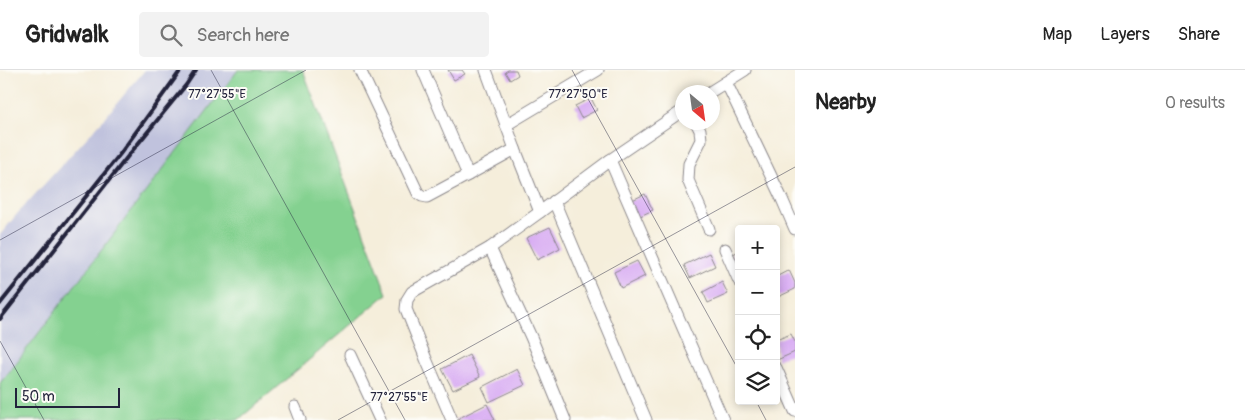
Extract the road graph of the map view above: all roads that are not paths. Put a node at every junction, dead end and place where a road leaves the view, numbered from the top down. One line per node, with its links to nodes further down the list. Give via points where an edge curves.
1 (360, 70): 13 (street, via 418,193 427,197)
2 (423, 70): 13 (street)
3 (486, 70): 9 (street)
4 (598, 70): 9 (street)
5 (745, 70): 6 (street)
6 (726, 82): 7 (street); 17 (street)
7 (720, 86)
8 (675, 116): 12 (street)
9 (506, 125): 11 (street)
10 (700, 130): 16 (street, via 701,140 688,164 688,180)
11 (514, 149): 13 (street); 15 (street)
12 (610, 160): 14 (street); 30 (street)
13 (468, 175)
14 (554, 201): 15 (street); 29 (street)
15 (540, 212): 18 (street)
16 (709, 229)
17 (795, 229)
18 (490, 248): 27 (street, via 412,292 407,300 406,309); 28 (street)
19 (725, 249): 20 (street)
20 (735, 272)
21 (350, 356): 26 (street)
22 (780, 377): 24 (street)
23 (295, 407): 25 (street)
24 (795, 411)
25 (300, 420)
26 (380, 420)
27 (452, 420)
28 (566, 420)
29 (646, 420)
30 (723, 420)

